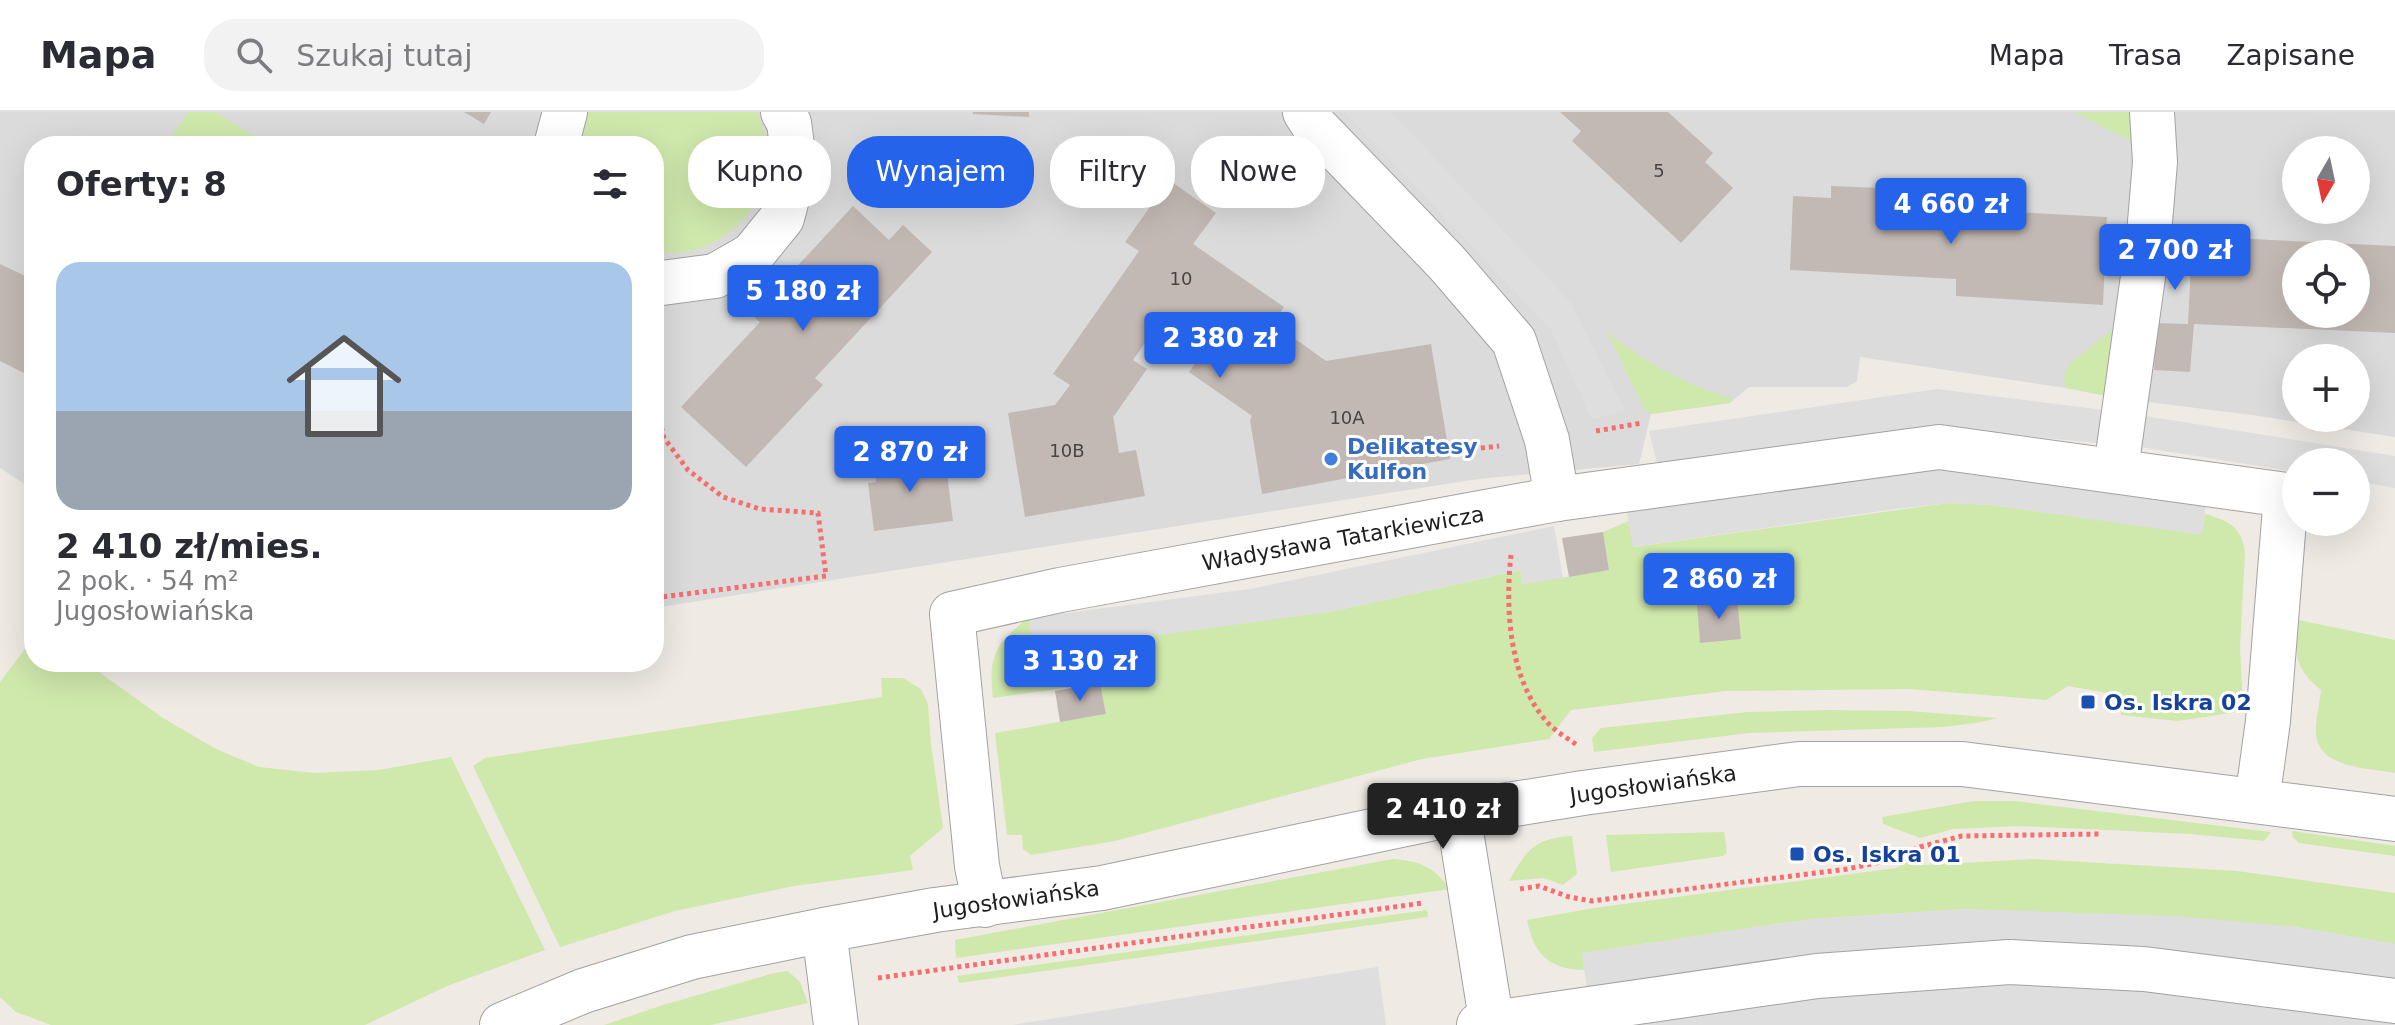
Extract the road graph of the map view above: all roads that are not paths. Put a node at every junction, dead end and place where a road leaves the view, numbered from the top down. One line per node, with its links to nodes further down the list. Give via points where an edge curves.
1 (565, 112): 5 (street)
2 (783, 112): 6 (street, via 795,168 782,218 752,255 715,276)
3 (1305, 112): 8 (street, via 1514,341 1547,440)
4 (2152, 112): 7 (street, via 2155,162 2149,234)
5 (559, 136)
6 (664, 283)
7 (2116, 469): 8 (street, via 1939,447); 9 (street, via 2286,495)
8 (1537, 502): 12 (street, Władysława Tatarkiewicza, via 952,614)
9 (2257, 801): 10 (street, Jugosłowiańska, via 1962,764 1799,764); 11 (street, Jugosłowiańska)
10 (1458, 813): 12 (street, Jugosłowiańska, via 1102,888); 16 (street)
11 (2395, 819)
12 (985, 905): 13 (street, Jugosłowiańska)
13 (824, 930): 14 (street); 17 (street, Jugosłowiańska, via 692,957 583,991)
14 (833, 1005)
15 (2393, 1009): 16 (street, via 2144,969 2009,962 1817,976)
16 (1488, 1024)
17 (502, 1025)

